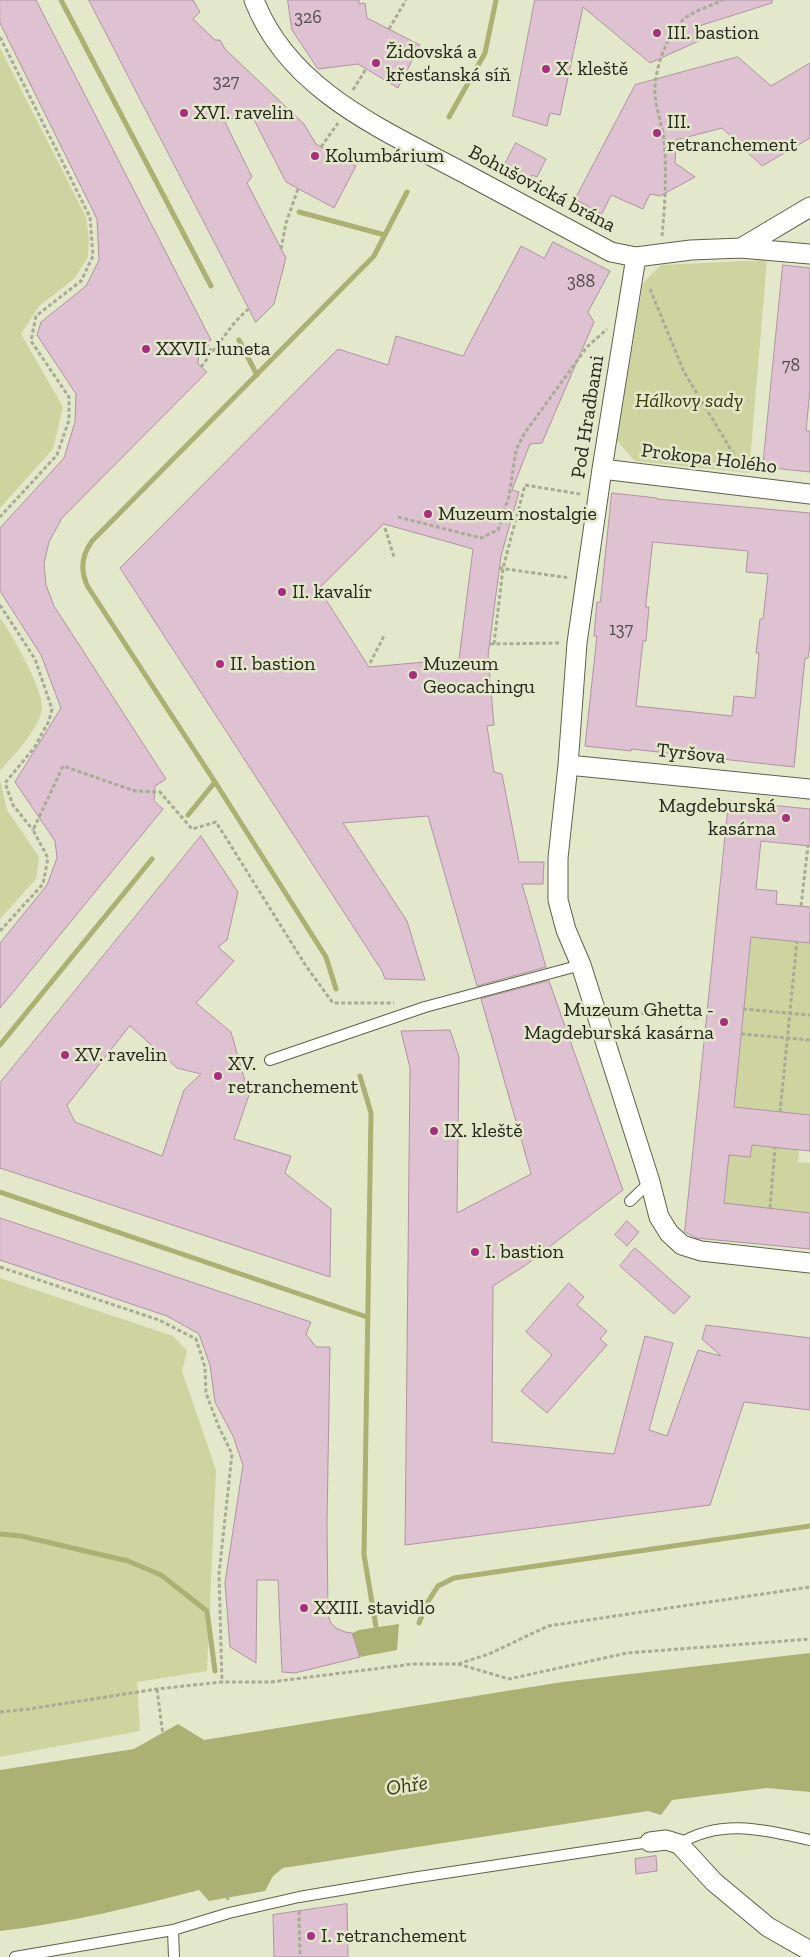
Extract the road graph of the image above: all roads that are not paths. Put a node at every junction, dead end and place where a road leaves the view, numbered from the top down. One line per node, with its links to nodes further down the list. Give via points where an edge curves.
1 (254, 0): 5 (street, Bohušovická brána, via 261,18 282,51 308,78 351,111 611,252)
2 (810, 206): 3 (street)
3 (741, 248): 4 (street, Bohušovická brána); 5 (street, Bohušovická brána)
4 (810, 254)
5 (636, 257): 6 (street, Pod Hradbami)
6 (602, 469): 7 (street, Prokopa Holého); 8 (street, Pod Hradbami, via 576,643)
7 (810, 494)
8 (568, 765): 9 (street, Tyršova); 10 (street, Pod Hradbami, via 558,858 558,900)
9 (810, 785)
10 (581, 965): 11 (lane, via 425,1007); 12 (street, Pod Hradbami)
11 (270, 1060)
12 (650, 1182): 13 (lane); 14 (street, Pod Hradbami, via 659,1217 669,1233 682,1244 701,1250)
13 (630, 1201)
14 (810, 1263)
15 (810, 1840): 17 (lane, via 756,1828 724,1827 691,1836)
16 (650, 1842): 17 (street, via 666,1840); 18 (lane, via 299,1898 229,1913)
17 (679, 1844): 19 (street, via 714,1882 768,1927)
18 (173, 1930): 20 (lane); 21 (lane)
19 (810, 1951)
20 (15, 1957)
21 (174, 1957)

